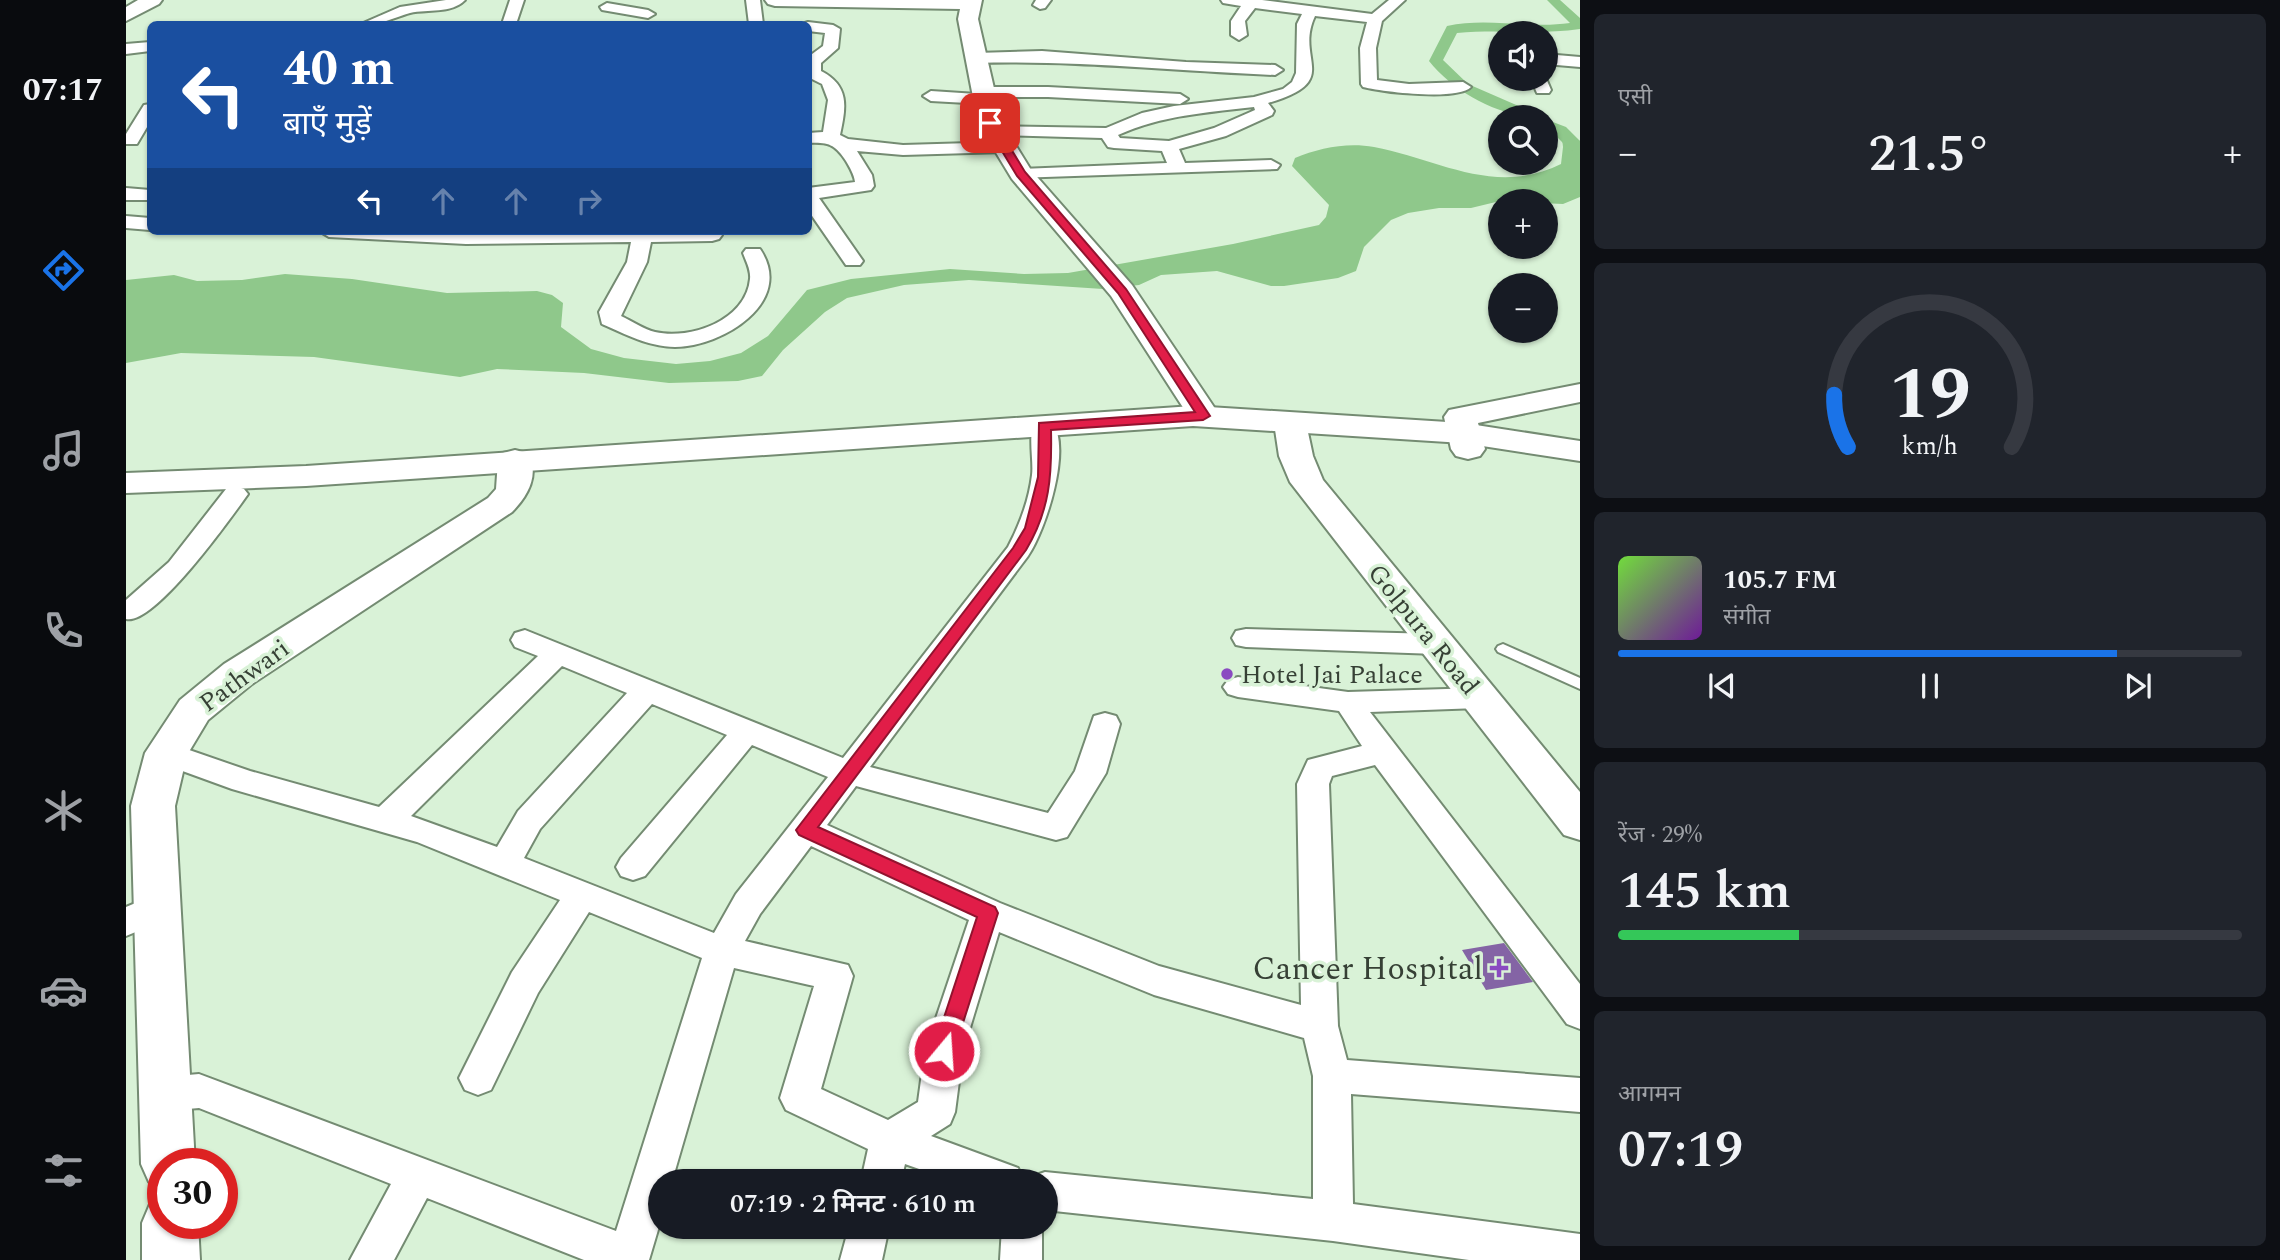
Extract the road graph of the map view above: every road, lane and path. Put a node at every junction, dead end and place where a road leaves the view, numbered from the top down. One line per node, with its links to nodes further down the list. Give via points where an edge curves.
1 (152, 0): 14 (street)
2 (382, 0): 15 (street, via 380,6)
3 (458, 0): 15 (street, via 404,10)
4 (517, 0): 19 (street)
5 (754, 0): 21 (street)
6 (775, 0): 10 (street)
7 (1228, 0): 12 (street)
8 (1398, 0): 17 (street)
9 (660, 1): 16 (street, via 649,8)
10 (972, 1): 26 (street, via 968,19)
11 (607, 2): 16 (street); 20 (street)
12 (1251, 3): 13 (street); 23 (street, via 1238,21)
13 (1311, 10): 17 (street); 35 (street, via 1304,24 1305,65 1299,84 1289,92)
14 (128, 13)
15 (390, 18): 18 (street)
16 (650, 19)
17 (1375, 19): 32 (street, via 1368,48 1368,84 1409,89)
18 (379, 21)
19 (510, 21)
20 (599, 21)
21 (756, 21)
22 (812, 26): 27 (street, via 833,29 830,48)
23 (1239, 35)
24 (147, 47): 25 (street)
25 (126, 49)
26 (976, 58): 31 (street, via 1042,56); 33 (street)
27 (812, 60)
28 (1558, 60): 29 (street)
29 (1580, 62)
30 (812, 67): 43 (street, via 834,90)
31 (1275, 70)
32 (1463, 87)
33 (985, 95): 34 (street); 36 (street, via 1048,92 1213,100); 40 (street, via 990,123)
34 (931, 96)
35 (1255, 102): 36 (street); 44 (street, via 1266,111 1220,132)
36 (1215, 105): 38 (street, via 1142,118)
37 (147, 113): 41 (street)
38 (1108, 133): 40 (street); 44 (street, via 1114,143)
39 (812, 138): 43 (street)
40 (1000, 139): 43 (street, via 903,150); 47 (street)
41 (129, 140): 42 (street)
42 (147, 141)
43 (838, 141): 48 (street, via 863,175 865,186)
44 (1169, 146): 46 (street)
45 (1271, 165): 46 (street)
46 (1178, 168): 47 (street)
47 (1021, 174): 58 (street, via 1122,291)
48 (812, 194)
49 (812, 201): 56 (street)
50 (126, 222): 51 (street)
51 (147, 223)
52 (407, 235): 53 (street)
53 (599, 235)
54 (643, 235): 55 (street, via 637,262 610,320 658,339 709,335 735,322 754,298 760,278)
55 (752, 253)
56 (853, 261)
57 (1580, 393): 61 (street, via 1460,417)
58 (1200, 423): 59 (street); 60 (street)
59 (1292, 431): 61 (street); 71 (street, Golpura Road, via 1307,482)
60 (1045, 436): 64 (street); 83 (street, via 1045,477 1032,528)
61 (1466, 441): 62 (street); 63 (street)
62 (1580, 451)
63 (1580, 464)
64 (514, 469): 65 (street); 66 (street); 82 (street, Pathwari, via 513,492 500,505 238,674 194,710)
65 (126, 483)
66 (235, 494): 67 (street); 68 (street, via 178,568)
67 (126, 498)
68 (131, 611)
69 (1246, 638): 71 (street)
70 (525, 640): 73 (street)
71 (1436, 644): 77 (street, Golpura Road)
72 (1503, 649): 74 (lane)
73 (558, 654): 76 (street); 84 (street)
74 (1580, 684)
75 (1238, 687): 78 (street)
76 (647, 690): 80 (street); 87 (street, via 528,820)
77 (1479, 698): 78 (street); 85 (street, Golpura Road)
78 (1348, 702): 81 (street)
79 (1105, 724): 83 (street, via 1090,773 1056,828)
80 (747, 731): 83 (street); 88 (street)
81 (1381, 752): 93 (street); 94 (street, via 1319,768 1313,784)
82 (166, 753): 84 (street, via 243,781); 91 (street, Pathwari, via 153,806)
83 (849, 773): 86 (street)
84 (386, 821): 87 (street)
85 (1580, 823)
86 (805, 830): 90 (street); 92 (street, via 748,904)
87 (504, 863): 89 (street)
88 (633, 867)
89 (582, 895): 92 (street); 96 (street, via 525,983)
90 (988, 913): 94 (street, via 1154,980); 99 (street, via 944,1051 936,1112)
91 (142, 915): 97 (street, Pathwari)
92 (722, 951): 99 (street, via 835,976 800,1098); 110 (street)
93 (1580, 1013)
94 (1321, 1026): 95 (street)
95 (1332, 1076): 98 (street); 105 (street)
96 (478, 1078)
97 (165, 1094): 100 (street, Pathwari); 103 (street, via 199,1091)
98 (1580, 1095)
99 (890, 1140): 101 (street); 102 (street)
100 (167, 1148)
101 (883, 1169)
102 (971, 1169)
103 (418, 1176): 110 (street); 112 (street)
104 (1058, 1192): 105 (street)
105 (1333, 1221): 109 (street)
106 (171, 1239): 111 (street)
107 (866, 1239): 113 (street)
108 (1022, 1239): 114 (street)
109 (1580, 1255)
110 (629, 1259)
111 (172, 1260)
112 (371, 1260)
113 (861, 1260)
114 (1021, 1260)

